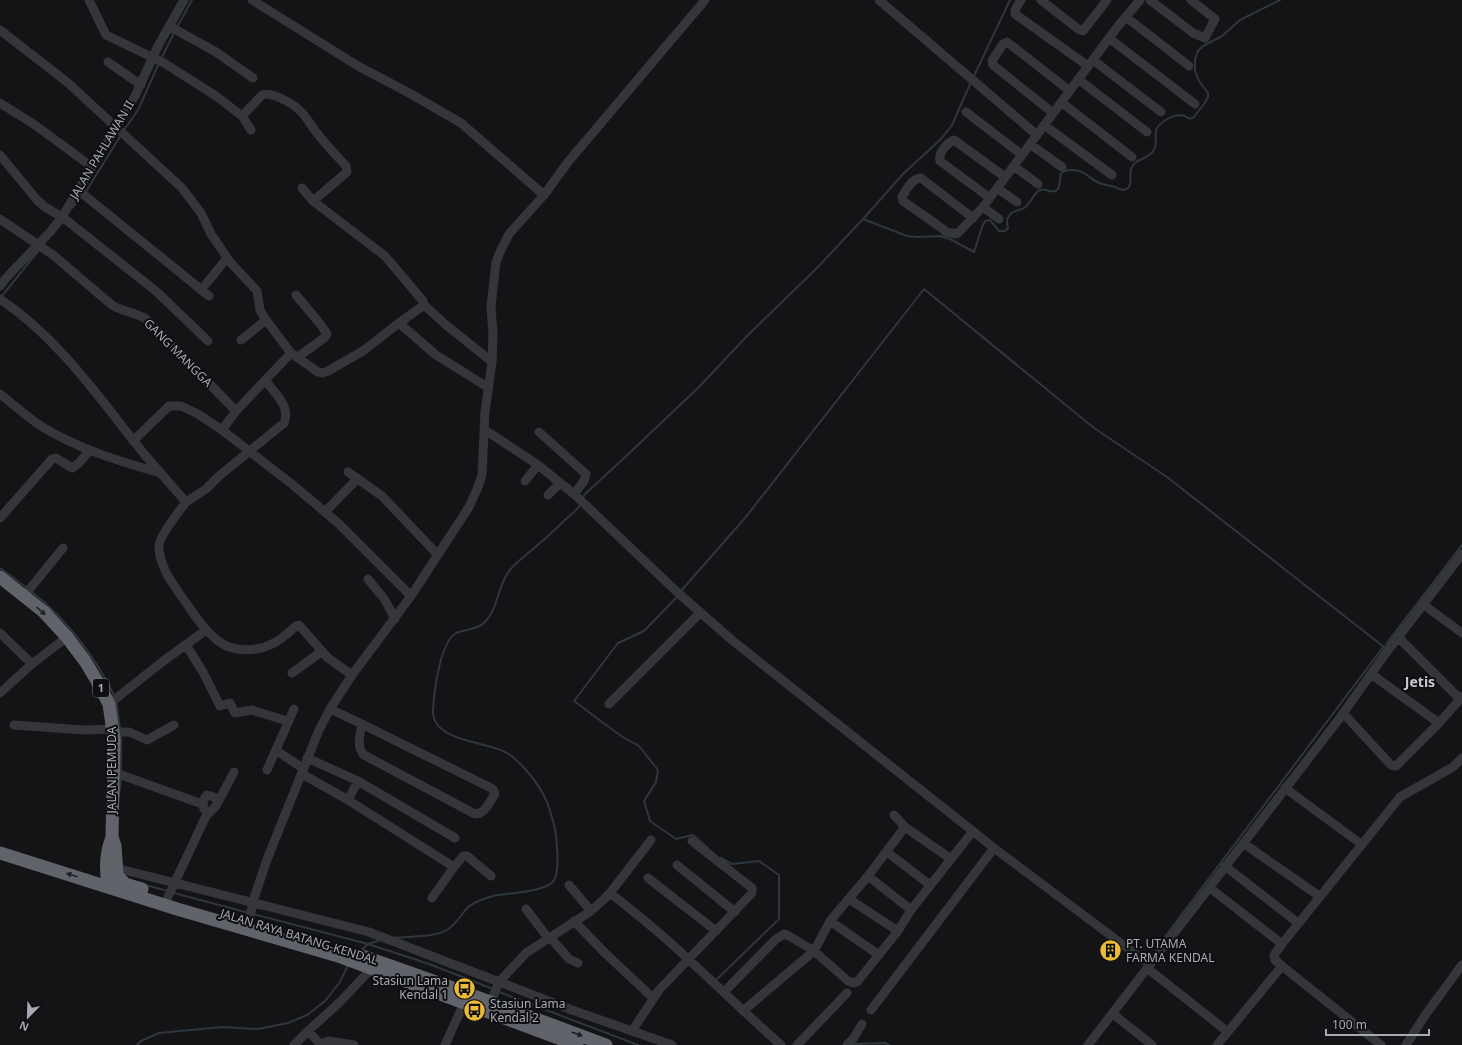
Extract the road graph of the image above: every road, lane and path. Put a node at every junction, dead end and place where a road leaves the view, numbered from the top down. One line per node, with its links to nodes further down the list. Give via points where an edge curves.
1 (89, 0): 17 (street, via 106,35)
2 (184, 0): 14 (street, JALAN PAHLAWAN II)
3 (252, 0): 12 (street)
4 (705, 0): 50 (street, via 568,162)
5 (879, 0): 36 (street)
6 (1021, 0): 19 (street, via 1015,14)
7 (1041, 0): 8 (street, via 1083,31)
8 (1107, 0)
9 (1140, 0): 13 (street)
10 (1150, 0): 11 (street, via 1193,33 1205,38 1215,19)
11 (1191, 0)
12 (268, 4): 50 (street, via 358,66 461,123)
13 (1126, 17): 16 (street); 20 (street)
14 (171, 26): 17 (street, JALAN PAHLAWAN II, via 158,46); 21 (street, via 216,52)
15 (0, 30): 33 (street, via 67,82)
16 (1109, 38): 19 (street); 27 (street)
17 (158, 60): 23 (street, JALAN PAHLAWAN II); 31 (street, via 216,96)
18 (108, 62): 23 (street)
19 (1091, 63): 22 (street); 29 (street)
20 (1189, 66)
21 (253, 78)
22 (1078, 80): 24 (street); 35 (street)
23 (141, 85): 33 (street, JALAN PAHLAWAN II)
24 (1070, 91): 25 (street); 30 (street, via 1006,42 1000,48 992,65)
25 (1061, 102): 30 (street); 40 (street)
26 (0, 103): 42 (street)
27 (1195, 104)
28 (966, 112): 38 (street)
29 (1161, 112)
30 (1053, 113): 32 (street)
31 (242, 116): 34 (street); 52 (street, via 265,93 291,104 303,113 316,133 348,170)
32 (1044, 125): 36 (street); 44 (street)
33 (117, 128): 42 (street, JALAN PAHLAWAN II); 60 (street, via 182,188 201,212 211,234)
34 (251, 130)
35 (1147, 132)
36 (1037, 135): 37 (street)
37 (1030, 144): 38 (street); 43 (street)
38 (1022, 154): 41 (street)
39 (0, 155): 55 (street, via 37,200)
40 (1132, 157)
41 (1014, 166): 45 (street); 46 (street)
42 (92, 167): 49 (street, JALAN PAHLAWAN II)
43 (1062, 167)
44 (1112, 175)
45 (1005, 177): 48 (street); 51 (street, via 954,140 940,154 940,161)
46 (1038, 184)
47 (302, 188): 52 (street)
48 (997, 188): 51 (street); 53 (street)
49 (79, 191): 55 (street, JALAN PAHLAWAN II); 60 (street, via 205,293)
50 (544, 195): 71 (street, via 509,234 496,262 491,307)
51 (990, 198): 54 (street)
52 (313, 201): 64 (street, via 385,256)
53 (1017, 202)
54 (983, 207): 56 (street); 58 (street)
55 (62, 216): 59 (street, JALAN PAHLAWAN II); 69 (street, bridge, via 157,292)
56 (973, 218): 56 (street, via 957,234 946,232 902,197 906,189 916,179 921,178)
57 (0, 219): 59 (street, GANG MANGGA)
58 (999, 219)
59 (39, 245): 61 (street, JALAN PAHLAWAN II); 75 (street, GANG MANGGA, via 112,305 146,319)
60 (227, 258): 66 (street, via 257,291 260,310)
61 (0, 286)
62 (296, 295): 70 (street, via 327,334)
63 (3, 301): 65 (street); 79 (street, via 48,338 84,378)
64 (424, 304): 67 (street); 71 (street)
65 (0, 310)
66 (266, 320): 68 (street); 70 (street)
67 (399, 324): 70 (street, via 363,351 322,373); 73 (street, via 436,356)
68 (241, 340)
69 (208, 341)
70 (294, 355): 72 (street)
71 (492, 362): 73 (street)
72 (266, 381): 75 (street); 81 (street, via 284,405 286,418 279,428)
73 (489, 388): 77 (street)
74 (0, 394): 80 (street, via 40,425)
75 (236, 411): 76 (street)
76 (222, 430): 79 (street, via 198,414 174,405 164,410); 81 (street)
77 (485, 430): 82 (street); 94 (street, via 482,475 478,487 469,507)
78 (539, 432): 89 (street, via 586,474)
79 (133, 440): 84 (street)
80 (90, 450): 84 (street); 92 (street, via 72,468 56,458 52,459)
81 (249, 452): 90 (street, via 206,489); 91 (street)
82 (538, 465): 86 (street); 87 (street)
83 (348, 472): 85 (street)
84 (160, 473): 90 (street)
85 (357, 479): 91 (street); 94 (street, via 382,496)
86 (525, 481)
87 (560, 483): 88 (street); 89 (street)
88 (548, 495)
89 (579, 499): 101 (street)
90 (186, 502): 103 (street, via 158,544 168,577)
91 (325, 512): 99 (street)
92 (1, 514)
93 (63, 548): 98 (street)
94 (438, 555): 99 (street)
95 (1461, 559): 100 (street)
96 (0, 577): 98 (highway, JALAN PEMUDA / 1)
97 (368, 579): 102 (street, via 385,600)
98 (28, 592): 106 (highway, JALAN PEMUDA / 1, one-way to 106)
99 (411, 596): 102 (street)
100 (1424, 604): 105 (street); 107 (street)
101 (700, 613): 117 (street); 142 (street)
102 (395, 619): 113 (street)
103 (206, 630): 108 (street); 109 (street, via 229,648 240,650 274,643 300,625)
104 (0, 633): 110 (street)
105 (1462, 633)
106 (67, 637): 110 (street); 116 (highway, JALAN PEMUDA / 1)
107 (1398, 638): 112 (street); 115 (street)
108 (186, 645): 116 (street); 121 (street, via 220,706 230,703 235,713 252,710)
109 (321, 652): 111 (street); 113 (street)
110 (32, 664): 114 (street)
111 (292, 672)
112 (1371, 674): 120 (street); 122 (street)
113 (352, 675): 119 (street)
114 (0, 693)
115 (1462, 698): 122 (street)
116 (110, 703): 126 (highway, JALAN PEMUDA / 1)
117 (609, 704)
118 (294, 709): 121 (street)
119 (330, 709): 123 (street); 128 (street)
120 (1343, 712): 122 (street, via 1391,766 1398,765); 135 (street)
121 (287, 722): 130 (street)
122 (1439, 723)
123 (362, 724): 123 (street, via 491,788 495,794 482,812 473,813 364,755 359,748)
124 (14, 725): 126 (street)
125 (174, 725): 126 (street, via 147,740 130,732)
126 (114, 731): 133 (highway, JALAN PEMUDA / 1)
127 (280, 752): 132 (street)
128 (307, 758): 132 (street); 134 (street)
129 (1462, 758): 148 (street, via 1453,767 1400,797)
130 (267, 770)
131 (234, 772): 137 (street)
132 (303, 772): 136 (street); 174 (street, via 268,857)
133 (119, 774): 138 (street); 143 (highway, JALAN PEMUDA / 1)
134 (358, 781): 136 (street); 144 (street)
135 (1285, 788): 147 (street); 148 (street)
136 (348, 800): 155 (street)
137 (218, 802): 138 (street, via 214,797 207,795); 140 (street)
138 (202, 804): 140 (street)
139 (894, 815): 141 (street)
140 (206, 816): 165 (street)
141 (905, 827): 150 (street); 152 (street)
142 (973, 831): 149 (street); 152 (street)
143 (112, 837): 156 (highway, JALAN PEMUDA / 1); 163 (highway, JALAN PEMUDA / 1, via 106,873)
144 (455, 838)
145 (651, 840): 166 (street)
146 (692, 842): 173 (street, via 752,888 751,895)
147 (1243, 843): 154 (street); 167 (street)
148 (1361, 844): 167 (street)
149 (994, 848): 189 (street); 197 (street)
150 (887, 852): 158 (street); 162 (street)
151 (0, 853): 163 (highway, 1, one-way to 151)
152 (951, 859): 162 (street)
153 (677, 866): 173 (street)
154 (1225, 866): 164 (street); 177 (street)
155 (454, 867): 157 (street, via 465,855); 168 (street)
156 (116, 868): 160 (highway, JALAN PEMUDA / 1, via 117,875); 165 (street)
157 (491, 876)
158 (868, 876): 169 (street); 171 (street)
159 (648, 878): 178 (street)
160 (125, 884): 165 (highway, JALAN RAYA BATANG-KENDAL / 1)
161 (569, 885): 172 (street)
162 (930, 885): 171 (street)
163 (109, 887): 183 (highway, JALAN RAYA BATANG-KENDAL / 1, via 169,907)
164 (1210, 888): 181 (street); 189 (street)
165 (171, 890): 174 (highway, JALAN RAYA BATANG-KENDAL / 1); 174 (street)
166 (610, 893): 172 (street); 185 (street)
167 (1319, 896): 177 (street)
168 (432, 898)
169 (849, 899): 176 (street); 179 (street)
170 (526, 909): 180 (street)
171 (911, 910): 179 (street)
172 (591, 911): 175 (street)
173 (735, 912): 178 (street)
174 (251, 913): 183 (highway, JALAN RAYA BATANG-KENDAL / 1); 191 (street, via 381,936)
175 (574, 921): 180 (street); 194 (street)
176 (830, 921): 182 (street); 184 (street)
177 (1298, 923): 181 (street)
178 (716, 931): 185 (street)
179 (898, 931): 184 (street)
180 (549, 938): 186 (street, via 569,959); 191 (street, via 526,953)
181 (1282, 944): 190 (street, via 1274,955 1275,960)
182 (814, 951): 184 (street, via 848,981 854,983); 192 (street, via 784,934); 198 (street)
183 (342, 953): 187 (highway, JALAN RAYA BATANG-KENDAL / 1)
184 (879, 955)
185 (688, 959): 192 (street); 194 (street)
186 (578, 964)
187 (369, 965): 195 (highway, JALAN RAYA BATANG-KENDAL / 1); 196 (highway, JALAN RAYA BATANG-KENDAL / 1); 201 (street, via 340,1002)
188 (1462, 965): 218 (street)
189 (1149, 966): 199 (street); 203 (street)
190 (1282, 966): 203 (street); 217 (street)
191 (498, 983): 195 (street); 202 (street)
192 (724, 992): 198 (street)
193 (847, 993): 212 (street)
194 (653, 998): 202 (street)
195 (492, 1000): 209 (highway, JALAN RAYA BATANG-KENDAL / 1, one-way to 209)
196 (464, 1003): 207 (street); 208 (highway, JALAN RAYA BATANG-KENDAL / 1)
197 (871, 1010)
198 (743, 1011): 211 (street)
199 (1113, 1014): 214 (street); 215 (street)
200 (862, 1024): 213 (street)
201 (308, 1031): 204 (street); 205 (street)
202 (632, 1031): 210 (street)
203 (1228, 1032): 216 (street)
204 (294, 1045)
205 (321, 1045): 206 (street, via 329,1041)
206 (354, 1045)
207 (445, 1045)
208 (577, 1045)
209 (606, 1045)
210 (672, 1045)
211 (781, 1045)
212 (797, 1045)
213 (847, 1045)
214 (1088, 1045)
215 (1152, 1045)
216 (1217, 1045)
217 (1381, 1045)
218 (1406, 1045)

